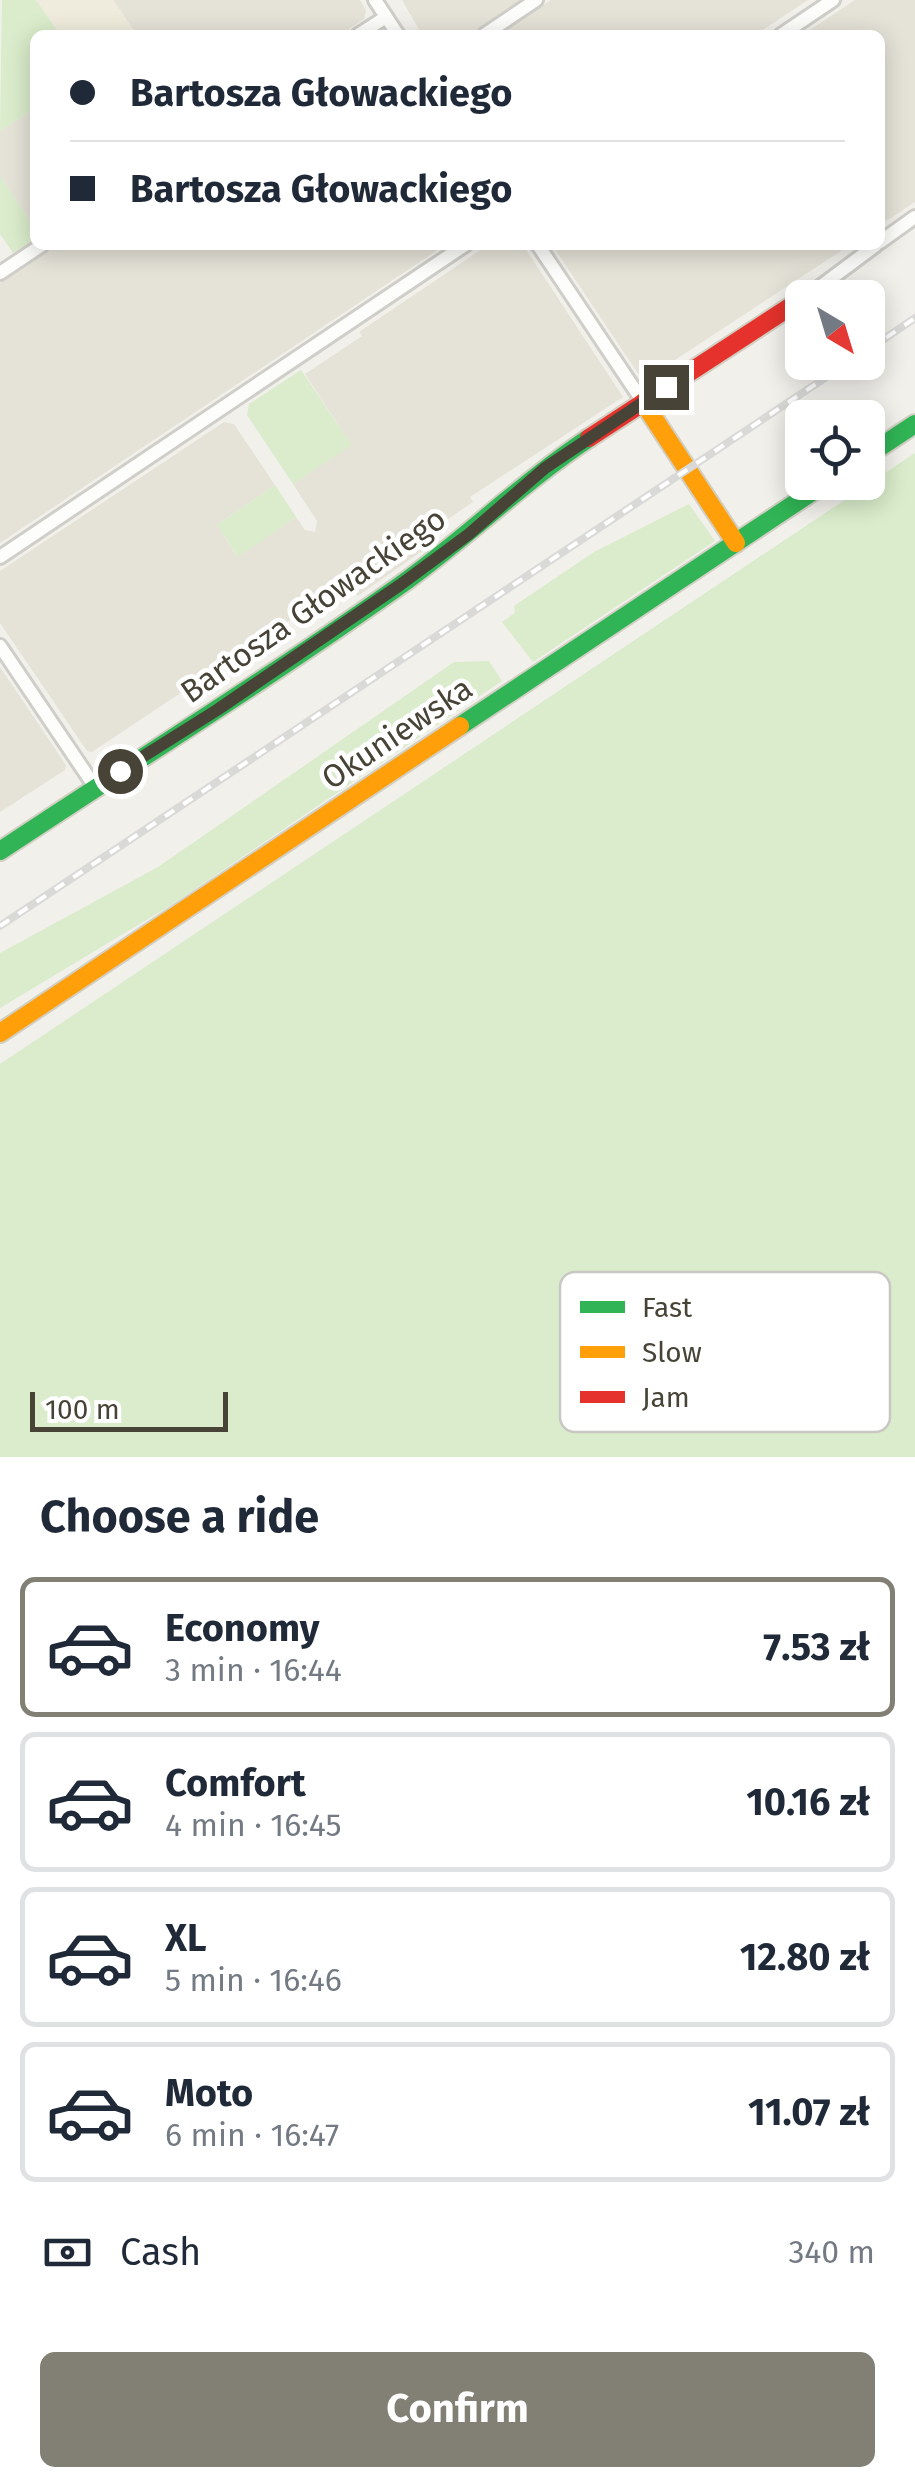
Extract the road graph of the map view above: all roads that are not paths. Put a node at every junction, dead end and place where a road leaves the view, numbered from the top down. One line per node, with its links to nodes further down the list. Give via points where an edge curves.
1 (376, 0): 4 (street)
2 (536, 0): 7 (street)
3 (834, 0): 8 (street)
4 (386, 16): 5 (street); 6 (street)
5 (365, 30)
6 (395, 30)
7 (491, 30)
8 (788, 30)
9 (915, 217): 10 (street, Bartosza Głowackiego)
10 (885, 238)
11 (34, 250): 15 (street)
12 (458, 250): 23 (street)
13 (541, 250): 18 (street)
14 (869, 250): 16 (street, Bartosza Głowackiego)
15 (0, 273)
16 (828, 280)
17 (785, 310): 18 (street, Bartosza Głowackiego)
18 (643, 402): 22 (street); 25 (street, Bartosza Głowackiego, via 545,468 414,575)
19 (915, 424): 20 (street)
20 (885, 444)
21 (799, 500): 22 (street, Okuniewska)
22 (736, 543): 27 (street, Okuniewska)
23 (0, 557)
24 (0, 646): 25 (street)
25 (95, 787): 26 (street, Bartosza Głowackiego)
26 (0, 851)
27 (0, 1033)

